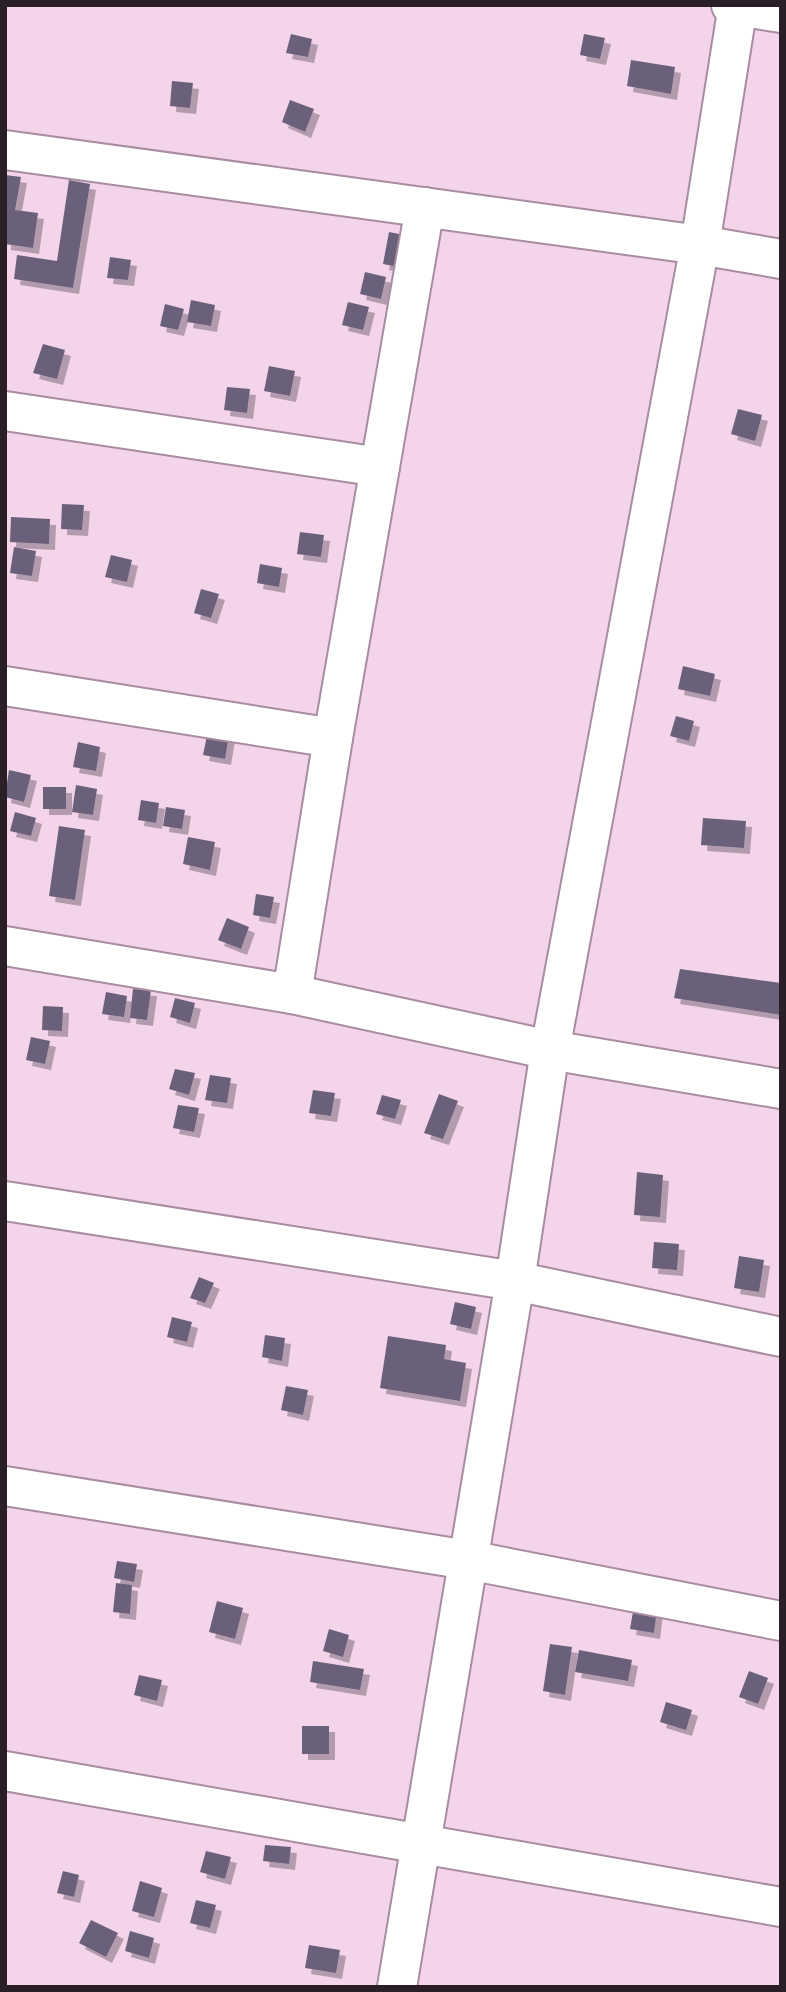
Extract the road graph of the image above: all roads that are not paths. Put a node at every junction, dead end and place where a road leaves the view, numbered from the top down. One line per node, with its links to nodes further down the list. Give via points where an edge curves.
1 (735, 6): 2 (street); 5 (street)
2 (781, 13)
3 (5, 150): 4 (street)
4 (425, 207): 5 (street); 8 (street)
5 (700, 245): 6 (street); 13 (street)
6 (781, 260)
7 (5, 411): 8 (street)
8 (380, 467): 10 (street)
9 (5, 686): 10 (street)
10 (332, 738): 12 (street)
11 (5, 946): 12 (street)
12 (292, 994): 13 (street)
13 (551, 1050): 14 (street); 16 (street)
14 (781, 1089)
15 (5, 1201): 16 (street)
16 (515, 1281): 17 (street); 19 (street)
17 (781, 1337)
18 (5, 1486): 19 (street)
19 (468, 1560): 20 (street); 22 (street)
20 (781, 1621)
21 (5, 1771): 22 (street)
22 (420, 1842): 23 (street); 24 (street)
23 (781, 1907)
24 (397, 1987)

